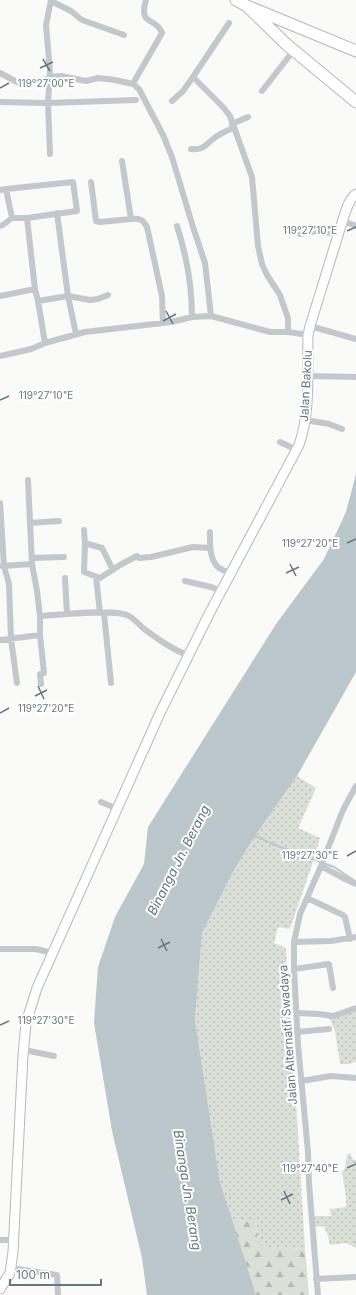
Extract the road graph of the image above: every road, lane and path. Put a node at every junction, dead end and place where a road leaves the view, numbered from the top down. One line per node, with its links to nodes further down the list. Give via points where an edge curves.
1 (51, 0): 6 (street, via 82,20); 12 (street, via 46,25)
2 (146, 0): 13 (street, via 145,18 162,33)
3 (243, 2): 4 (highway); 7 (highway)
4 (283, 21): 7 (highway); 9 (highway)
5 (229, 23): 11 (street)
6 (124, 35)
7 (276, 35): 8 (highway)
8 (294, 50): 14 (street); 18 (highway)
9 (356, 51)
10 (0, 73): 12 (street, via 19,83)
11 (193, 77): 16 (street); 21 (street, via 227,111)
12 (49, 78): 19 (street); 43 (street, via 61,76 86,80 115,80 133,84 139,89 172,156 205,263)
13 (135, 80)
14 (262, 91)
15 (136, 100): 19 (street)
16 (172, 101)
17 (0, 102): 19 (street)
18 (356, 102)
19 (48, 103): 23 (street)
20 (248, 117): 21 (street)
21 (233, 126): 22 (street, via 215,137 204,148); 47 (street, via 252,177 262,264 283,304 288,318)
22 (191, 149)
23 (50, 154)
24 (122, 161): 31 (street)
25 (91, 182): 31 (street, via 96,221)
26 (3, 190): 28 (street, via 73,182 77,211); 29 (street)
27 (356, 194): 32 (main road, Jalan Bakolu, via 350,201)
28 (57, 213): 30 (street); 41 (street)
29 (12, 218): 30 (street); 33 (street)
30 (27, 218): 38 (street)
31 (131, 219): 45 (street, via 141,219 147,227 162,296)
32 (343, 221): 35 (street); 36 (main road, Jalan Bakolu)
33 (0, 226)
34 (177, 226): 44 (street, via 192,293)
35 (356, 226)
36 (336, 233): 37 (street, via 317,231); 46 (main road, Jalan Bakolu)
37 (300, 234)
38 (35, 289): 40 (street); 42 (street)
39 (108, 295): 41 (street, via 90,300)
40 (0, 296)
41 (68, 296): 42 (street); 48 (street)
42 (38, 301): 51 (street)
43 (212, 316): 44 (street); 47 (street, via 260,330)
44 (192, 317): 45 (street)
45 (164, 323): 48 (street)
46 (310, 326): 49 (main road, Jalan Bakolu); 50 (street)
47 (288, 332): 49 (street)
48 (76, 334): 51 (street)
49 (304, 334): 53 (main road, Jalan Bakolu)
50 (356, 339)
51 (46, 343): 52 (street)
52 (0, 356)
53 (307, 376): 54 (street); 55 (main road, Jalan Bakolu)
54 (356, 377)
55 (305, 420): 56 (street); 58 (main road, Jalan Bakolu, via 303,433)
56 (342, 429)
57 (280, 442): 58 (street)
58 (294, 449): 71 (main road, Jalan Bakolu)
59 (28, 480): 62 (street)
60 (0, 503): 69 (street)
61 (59, 521): 62 (street)
62 (30, 523): 68 (street)
63 (84, 530): 65 (street)
64 (210, 532): 66 (street)
65 (85, 543): 70 (street, via 102,548); 72 (street, via 84,572)
66 (210, 548): 70 (street, via 193,547 150,557 137,556); 71 (street, via 217,566)
67 (64, 557): 68 (street)
68 (32, 561): 69 (street); 78 (street)
69 (2, 566): 80 (street, via 9,584)
70 (113, 570): 72 (street, via 100,578)
71 (231, 573): 75 (main road, Jalan Bakolu)
72 (96, 577): 76 (street)
73 (65, 578): 77 (street)
74 (185, 581): 75 (street)
75 (221, 591): 82 (main road, Jalan Bakolu)
76 (102, 613): 77 (street); 82 (street, via 129,616 169,646); 84 (street)
77 (67, 614): 78 (street)
78 (40, 616): 79 (street)
79 (40, 635): 80 (street); 85 (street, via 44,673 40,674)
80 (11, 639): 81 (street); 83 (street)
81 (0, 640)
82 (188, 655): 88 (main road, Jalan Bakolu)
83 (18, 683)
84 (111, 683)
85 (42, 684)
86 (356, 786): 89 (street, Jalan Alternatif Swadaya, via 343,810)
87 (101, 802): 88 (street)
88 (115, 808): 95 (main road, Jalan Bakolu)
89 (321, 866): 90 (street); 91 (street, Jalan Alternatif Swadaya)
90 (356, 884)
91 (307, 898): 92 (street, via 343,915); 93 (street, Jalan Alternatif Swadaya, via 300,914)
92 (353, 938): 93 (street)
93 (294, 942): 96 (street, Jalan Alternatif Swadaya)
94 (0, 949): 95 (street, via 26,948)
95 (52, 953): 102 (main road, Jalan Bakolu, via 29,1013)
96 (294, 969): 97 (street, via 329,964); 99 (street, Jalan Alternatif Swadaya)
97 (334, 988)
98 (356, 1008): 99 (street, via 333,1016)
99 (296, 1013): 101 (street, Jalan Alternatif Swadaya)
100 (329, 1029): 101 (street)
101 (297, 1032): 105 (street, Jalan Alternatif Swadaya)
102 (24, 1050): 103 (street); 107 (main road, Jalan Bakolu)
103 (54, 1056)
104 (356, 1078): 105 (street, via 331,1076)
105 (301, 1081): 110 (street, Jalan Alternatif Swadaya)
106 (0, 1240): 107 (street)
107 (14, 1240): 108 (main road, Jalan Bakolu)
108 (11, 1268): 111 (main road); 112 (street, via 57,1276)
109 (356, 1277): 110 (street)
110 (316, 1279): 113 (street, Jalan Alternatif Swadaya)
111 (0, 1289)
112 (58, 1295)
113 (318, 1295)

